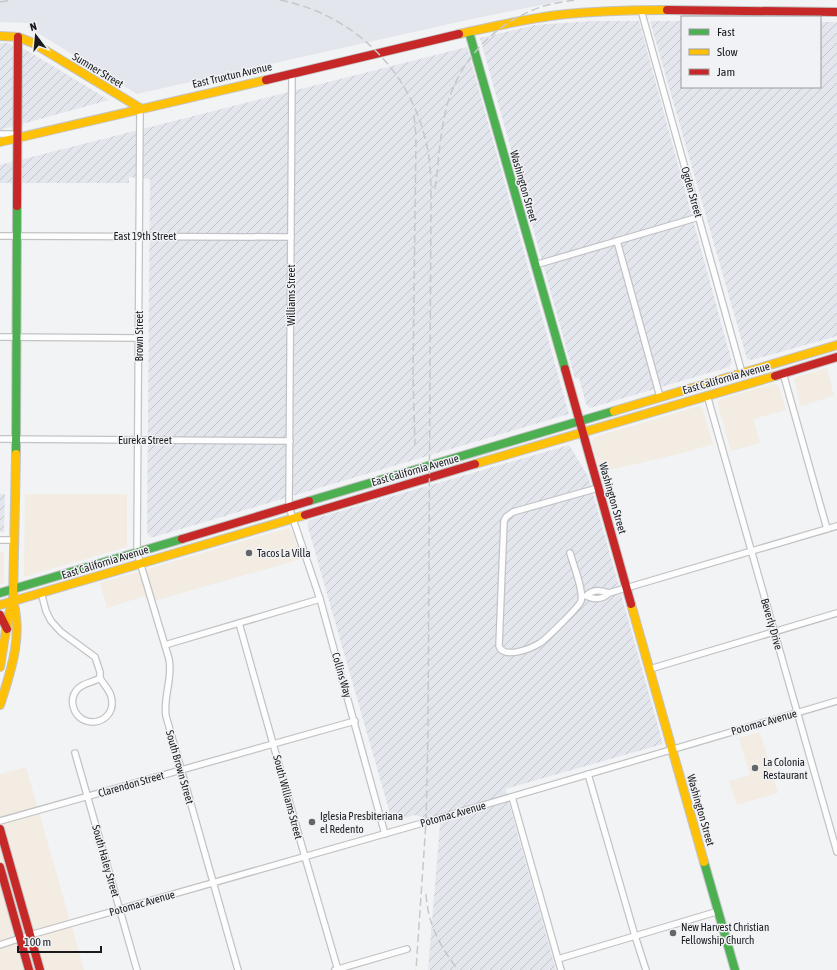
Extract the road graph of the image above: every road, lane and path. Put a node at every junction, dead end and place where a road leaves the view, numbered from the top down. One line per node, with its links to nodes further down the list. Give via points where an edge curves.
1 (641, 10): 2 (main road, East Truxtun Avenue); 3 (main road, East Truxtun Avenue, via 558,15); 11 (street, Ogden Street)
2 (837, 12)
3 (469, 32): 6 (main road, East Truxtun Avenue); 17 (main road, Washington Street)
4 (0, 36): 5 (main road, Sumner Street)
5 (18, 37): 7 (main road, Sumner Street, via 33,43); 9 (main road)
6 (292, 72): 7 (main road, East Truxtun Avenue); 15 (street, Williams Street)
7 (140, 108): 9 (main road, East Truxtun Avenue); 14 (street, Brown Street)
8 (0, 134): 9 (street)
9 (18, 137): 10 (main road, East Truxtun Avenue); 13 (main road)
10 (0, 142)
11 (699, 217): 16 (street); 24 (street, Ogden Street)
12 (0, 236): 13 (street, East 19th Street)
13 (17, 236): 14 (street, East 19th Street); 19 (main road)
14 (140, 236): 15 (street, East 19th Street); 20 (street, Brown Street)
15 (291, 237): 33 (street, Williams Street)
16 (617, 241): 17 (street); 27 (street)
17 (535, 265): 28 (main road, Washington Street)
18 (0, 337): 19 (street)
19 (17, 337): 20 (street); 31 (main road)
20 (139, 338): 32 (street, Brown Street)
21 (837, 345): 22 (main road, East California Avenue)
22 (826, 348): 24 (main road, East California Avenue); 25 (main road, via 817,356 788,365)
23 (837, 356): 25 (main road, East California Avenue)
24 (742, 373): 27 (main road, East California Avenue)
25 (782, 373): 26 (main road, East California Avenue); 38 (street)
26 (707, 395): 29 (main road, East California Avenue); 41 (street, Beverly Drive)
27 (660, 397): 28 (main road, East California Avenue)
28 (579, 421): 29 (main road, Washington Street); 35 (main road, East California Avenue)
29 (582, 432): 34 (main road, Washington Street); 36 (main road, East California Avenue)
30 (0, 439): 31 (street, Eureka Street)
31 (16, 439): 32 (street, Eureka Street); 40 (main road)
32 (138, 440): 33 (street, Eureka Street); 42 (street, Brown Street)
33 (290, 441): 35 (street, Williams Street)
34 (598, 488): 46 (main road, Washington Street); 50 (street, via 513,512 506,517 500,650 511,653 538,644)
35 (289, 507): 36 (street, Williams Street); 42 (main road, East California Avenue)
36 (293, 517): 44 (main road, East California Avenue); 51 (street, Collins Way)
37 (837, 526): 38 (street)
38 (827, 529): 41 (street)
39 (0, 540): 40 (street)
40 (14, 540): 45 (main road)
41 (751, 551): 46 (street); 58 (street, Beverly Drive)
42 (137, 552): 44 (street, Brown Street); 45 (main road, East California Avenue)
43 (570, 553): 50 (street)
44 (140, 563): 48 (main road, East California Avenue); 59 (street, South Brown Street)
45 (14, 588): 47 (main road, East California Avenue); 52 (main road)
46 (627, 588): 49 (street); 61 (main road, Washington Street)
47 (0, 592)
48 (41, 592): 52 (main road, East California Avenue); 62 (street, via 51,621 60,632 95,657)
49 (609, 593): 50 (street, via 596,599); 50 (street, via 596,590)
50 (584, 597)
51 (320, 599): 56 (street); 66 (street, Collins Way)
52 (13, 601): 53 (main road, East California Avenue); 57 (main road); 64 (main road, via 17,611 14,663)
53 (0, 605)
54 (837, 614): 58 (street)
55 (0, 616): 57 (main road)
56 (239, 623): 59 (street); 67 (street, South Williams Street)
57 (7, 629): 60 (main road)
58 (774, 632): 61 (street); 65 (street, Beverly Drive)
59 (165, 645): 70 (street, South Brown Street, via 171,674 165,699 166,716)
60 (0, 667)
61 (650, 669): 68 (main road, Washington Street)
62 (100, 678): 62 (street, via 79,687 73,696 76,713 87,721 101,720 110,710 110,694)
63 (837, 701): 65 (street, Potomac Avenue)
64 (0, 705)
65 (797, 713): 68 (street, Potomac Avenue); 77 (street, Beverly Drive)
66 (355, 721): 67 (street, Clarendon Street); 76 (street, Collins Way)
67 (274, 744): 70 (street, Clarendon Street); 78 (street, South Williams Street)
68 (673, 749): 71 (street, Potomac Avenue); 83 (main road, Washington Street)
69 (75, 753): 72 (street, South Haley Street)
70 (181, 770): 72 (street, Clarendon Street); 81 (street, South Brown Street)
71 (588, 774): 73 (street, Potomac Avenue); 85 (street)
72 (88, 797): 74 (street, Clarendon Street); 82 (street, South Haley Street)
73 (512, 797): 76 (street, Potomac Avenue); 89 (street)
74 (0, 821)
75 (0, 830): 79 (main road)
76 (386, 834): 78 (street, Potomac Avenue)
77 (837, 852)
78 (305, 857): 81 (street, Potomac Avenue); 94 (street, South Williams Street)
79 (9, 862): 80 (street); 84 (main road)
80 (0, 866): 86 (main road)
81 (213, 883): 82 (street, Potomac Avenue); 93 (street, South Brown Street)
82 (120, 910): 84 (street, Potomac Avenue); 92 (street, South Haley Street)
83 (719, 912): 85 (street); 97 (main road, Washington Street)
84 (30, 935): 86 (street, Potomac Avenue); 91 (main road)
85 (634, 936): 89 (street); 96 (street)
86 (20, 938): 87 (street, Potomac Avenue); 90 (main road)
87 (0, 945)
88 (407, 950): 94 (street)
89 (558, 959): 95 (street)
90 (29, 970)
91 (40, 970)
92 (137, 970)
93 (238, 970)
94 (337, 970)
95 (561, 970)
96 (646, 970)
97 (735, 970)

